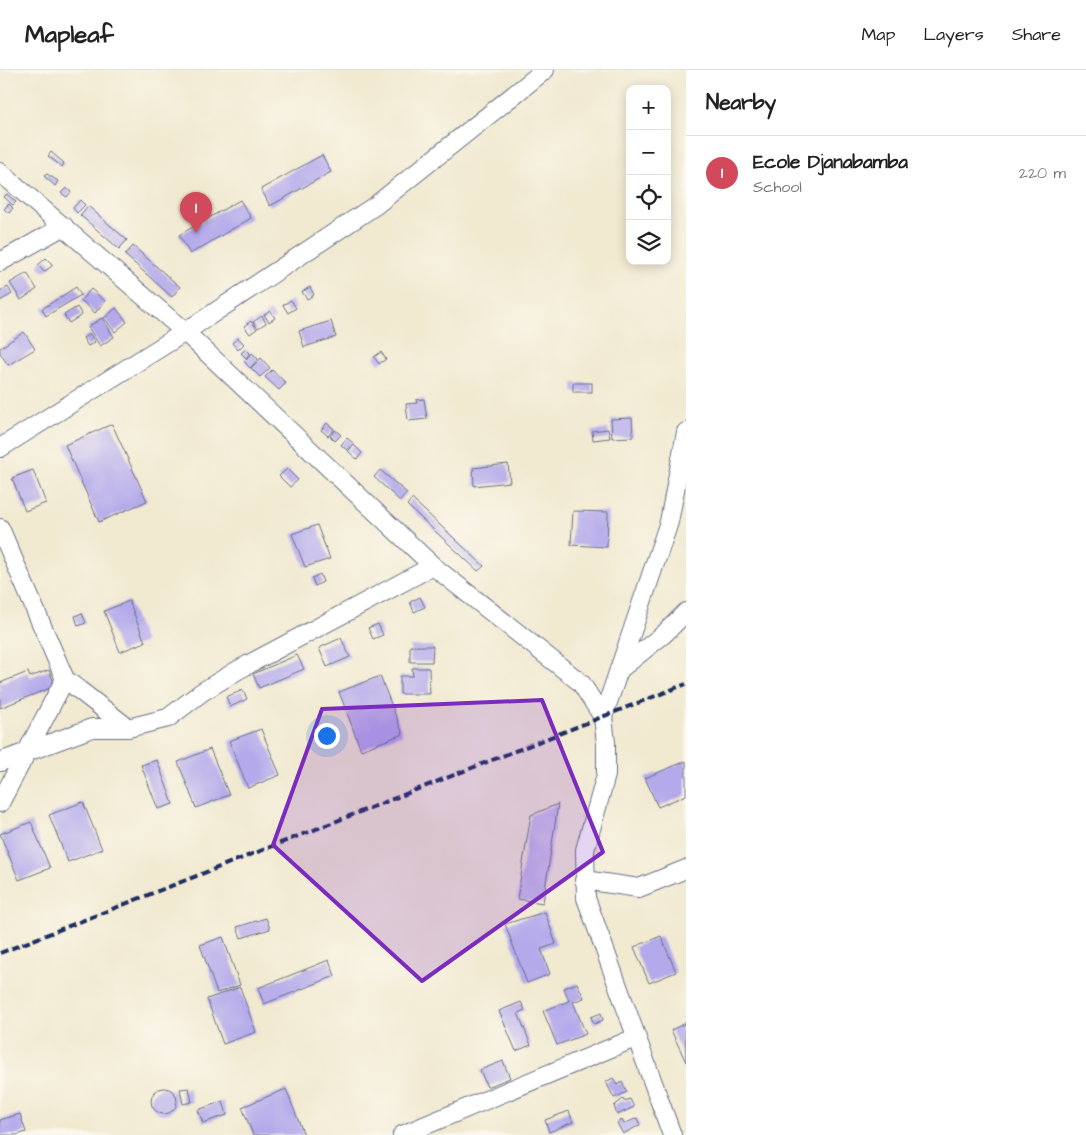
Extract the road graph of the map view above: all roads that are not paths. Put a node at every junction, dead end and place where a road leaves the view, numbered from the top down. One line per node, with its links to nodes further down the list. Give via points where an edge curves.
1 (545, 70): 5 (street, via 376,205)
2 (0, 172): 3 (street)
3 (64, 226): 4 (street); 5 (street)
4 (0, 262)
5 (185, 332): 7 (street); 9 (street)
6 (686, 432): 11 (street, via 669,522)
7 (0, 448)
8 (0, 528): 12 (street)
9 (432, 566): 13 (street, via 580,683); 14 (street, via 238,670 168,718)
10 (686, 612): 11 (street)
11 (618, 671): 13 (street)
12 (65, 679): 14 (street); 15 (street)
13 (603, 716): 19 (street, via 606,774 585,850)
14 (128, 728): 15 (street, via 92,728)
15 (29, 751): 16 (street); 17 (street)
16 (0, 762)
17 (0, 803)
18 (685, 872): 19 (street, via 640,888)
19 (584, 880): 20 (street, via 586,898)
20 (635, 1038): 21 (street); 22 (street)
21 (402, 1135)
22 (672, 1135)

